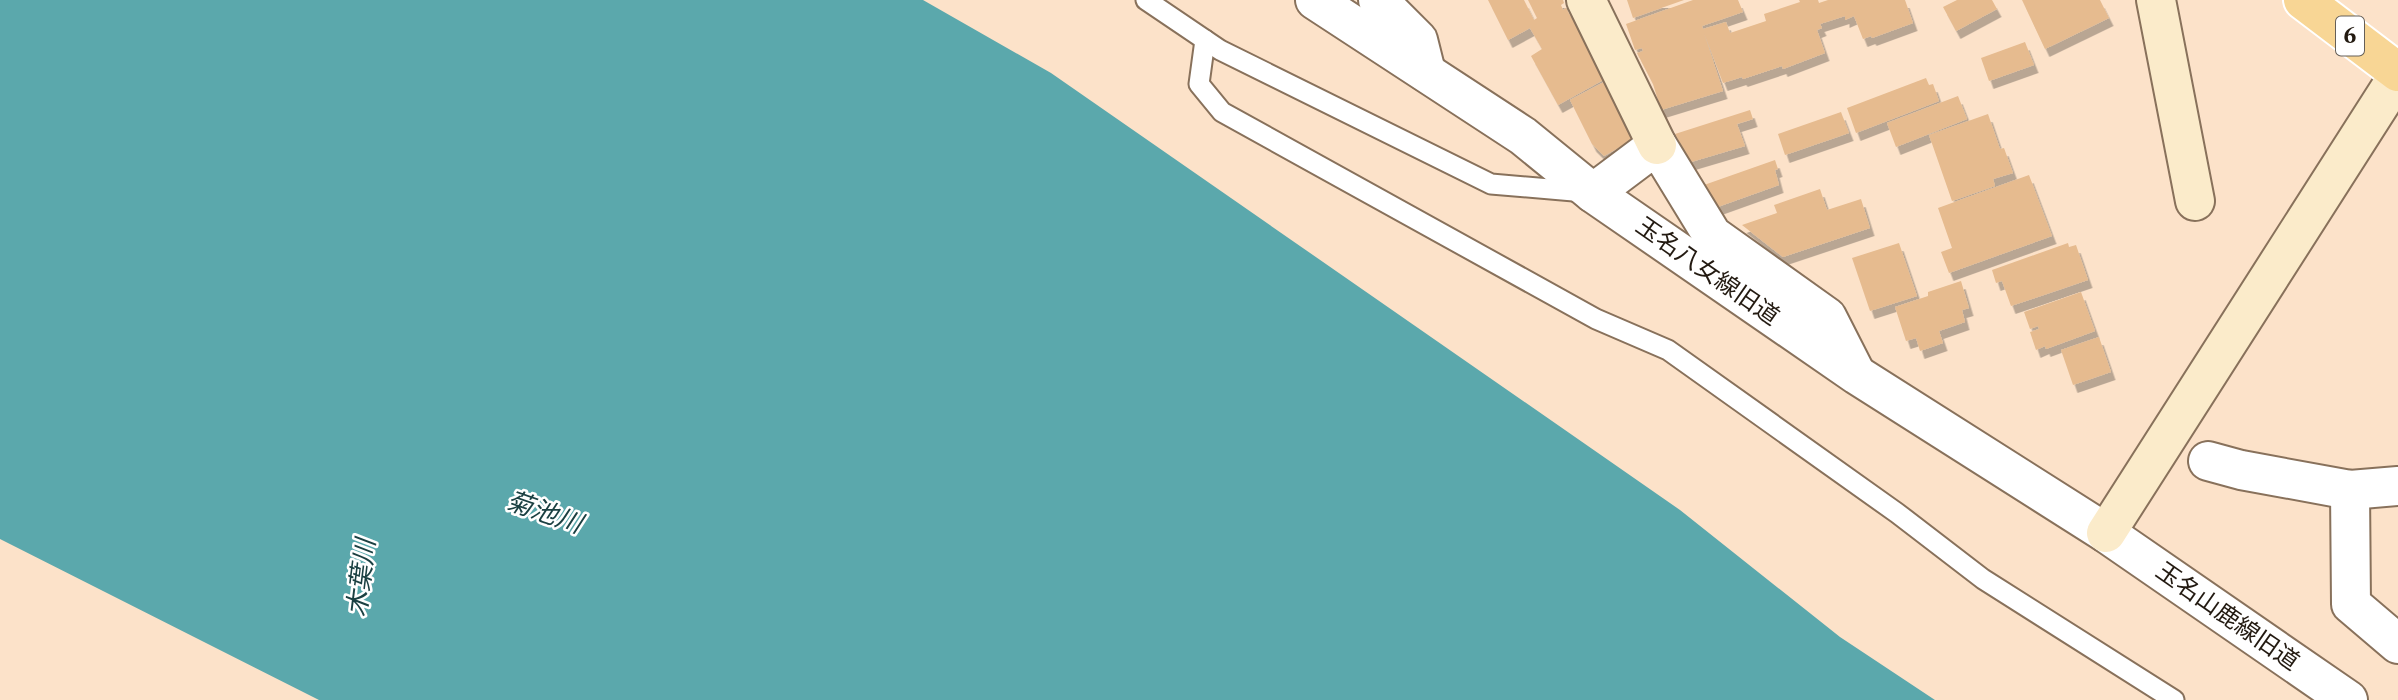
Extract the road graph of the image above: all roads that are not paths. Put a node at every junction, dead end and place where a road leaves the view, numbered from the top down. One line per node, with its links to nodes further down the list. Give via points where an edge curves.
1 (1146, 0): 7 (lane)
2 (1315, 0): 8 (street, 玉名八女線旧道)
3 (1378, 0): 8 (street, via 1418,40)
4 (1586, 0): 10 (street)
5 (2156, 0): 12 (street)
6 (2303, 0): 9 (main road, 6)
7 (1205, 40): 11 (lane, via 1492,184); 19 (lane, via 1199,84 1222,112 1596,319 1668,350 1983,579)
8 (1426, 73): 11 (street, 玉名八女線旧道, via 1523,136)
9 (2398, 74): 17 (street)
10 (1657, 145): 11 (street); 13 (street, via 1712,235 1827,317)
11 (1594, 193): 13 (street, 玉名八女線旧道)
12 (2195, 201)
13 (1857, 375): 17 (street, 玉名八女線旧道)
14 (2208, 461): 16 (street)
15 (2398, 486): 16 (street)
16 (2350, 491): 18 (street, via 2351,604)
17 (2106, 533): 20 (street, 玉名山鹿線旧道)
18 (2398, 644)
19 (2174, 700)
20 (2348, 700)

